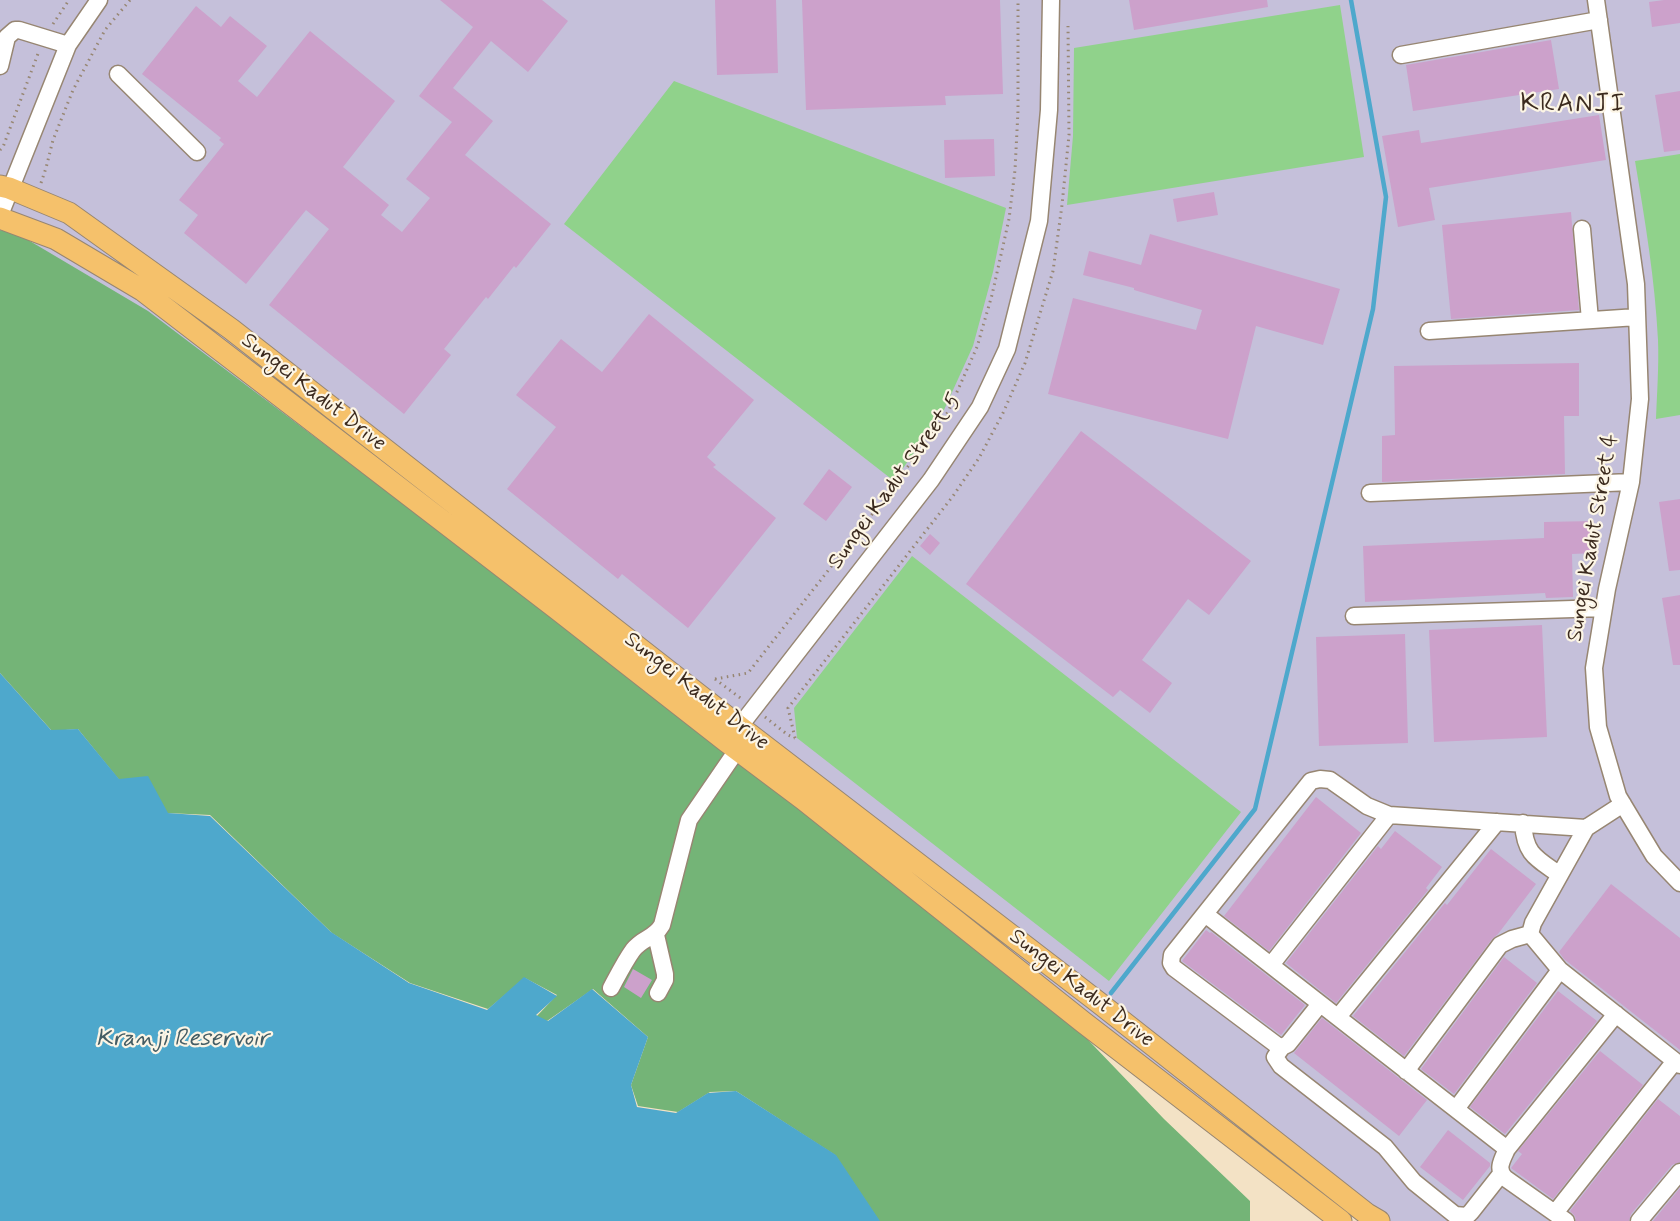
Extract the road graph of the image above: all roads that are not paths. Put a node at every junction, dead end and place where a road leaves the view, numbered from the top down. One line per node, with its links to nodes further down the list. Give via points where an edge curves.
1 (99, 0): 5 (street)
2 (1051, 0): 20 (street, Sungei Kadut Street 5, via 1049,110 1039,221 1007,349 980,407 931,480)
3 (1596, 0): 4 (street, Sungei Kadut Street 4)
4 (1599, 20): 6 (street); 13 (street, Sungei Kadut Street 4)
5 (68, 45): 7 (street, via 12,31); 10 (street)
6 (1401, 55)
7 (0, 66)
8 (118, 74): 9 (street)
9 (197, 152)
10 (5, 187): 11 (street); 20 (main road, Sungei Kadut Drive, via 69,213 231,329)
11 (0, 216): 20 (main road, Sungei Kadut Drive, via 56,239 142,290)
12 (1582, 230): 14 (street)
13 (1637, 316): 14 (street); 16 (street, Sungei Kadut Street 4, via 1640,399)
14 (1590, 320): 15 (street)
15 (1430, 331)
16 (1631, 482): 17 (street); 18 (street, Sungei Kadut Street 4)
17 (1370, 492)
18 (1604, 608): 19 (street); 21 (street, Sungei Kadut Street 4, via 1594,668 1598,728)
19 (1354, 616)
20 (734, 740): 30 (street, Sungei Kadut Street 5, via 689,820 662,925); 46 (main road, Sungei Kadut Drive, via 1083,1022); 47 (main road, Sungei Kadut Drive, via 1089,994)
21 (1623, 804): 25 (street); 27 (street, Sungei Kadut Street 4, via 1654,856)
22 (1389, 815): 23 (street); 28 (street, via 1367,806 1330,780 1311,781); 31 (street)
23 (1497, 822): 24 (street); 37 (street)
24 (1523, 823): 25 (street); 26 (street, via 1532,856)
25 (1586, 828): 26 (street)
26 (1560, 875): 29 (street)
27 (1680, 883)
28 (1205, 914): 31 (street); 38 (street, via 1172,955 1171,963)
29 (1530, 934): 32 (street); 40 (street, via 1500,945)
30 (656, 935): 33 (street, via 643,939 634,949); 34 (street, via 665,974)
31 (1271, 965): 35 (street)
32 (1560, 970): 36 (street); 41 (street)
33 (611, 988)
34 (658, 993)
35 (1320, 1004): 37 (street); 38 (street)
36 (1616, 1014): 39 (street); 42 (street)
37 (1338, 1017): 40 (street)
38 (1282, 1047): 44 (street, via 1275,1057 1281,1066 1384,1147 1414,1182 1455,1215 1467,1216 1472,1212)
39 (1677, 1063): 45 (street)
40 (1406, 1071): 41 (street)
41 (1455, 1109): 42 (street)
42 (1507, 1149): 44 (street)
43 (1680, 1172): 48 (street)
44 (1501, 1174): 45 (street)
45 (1560, 1217)
46 (1341, 1221)
47 (1379, 1221)
48 (1639, 1221)

